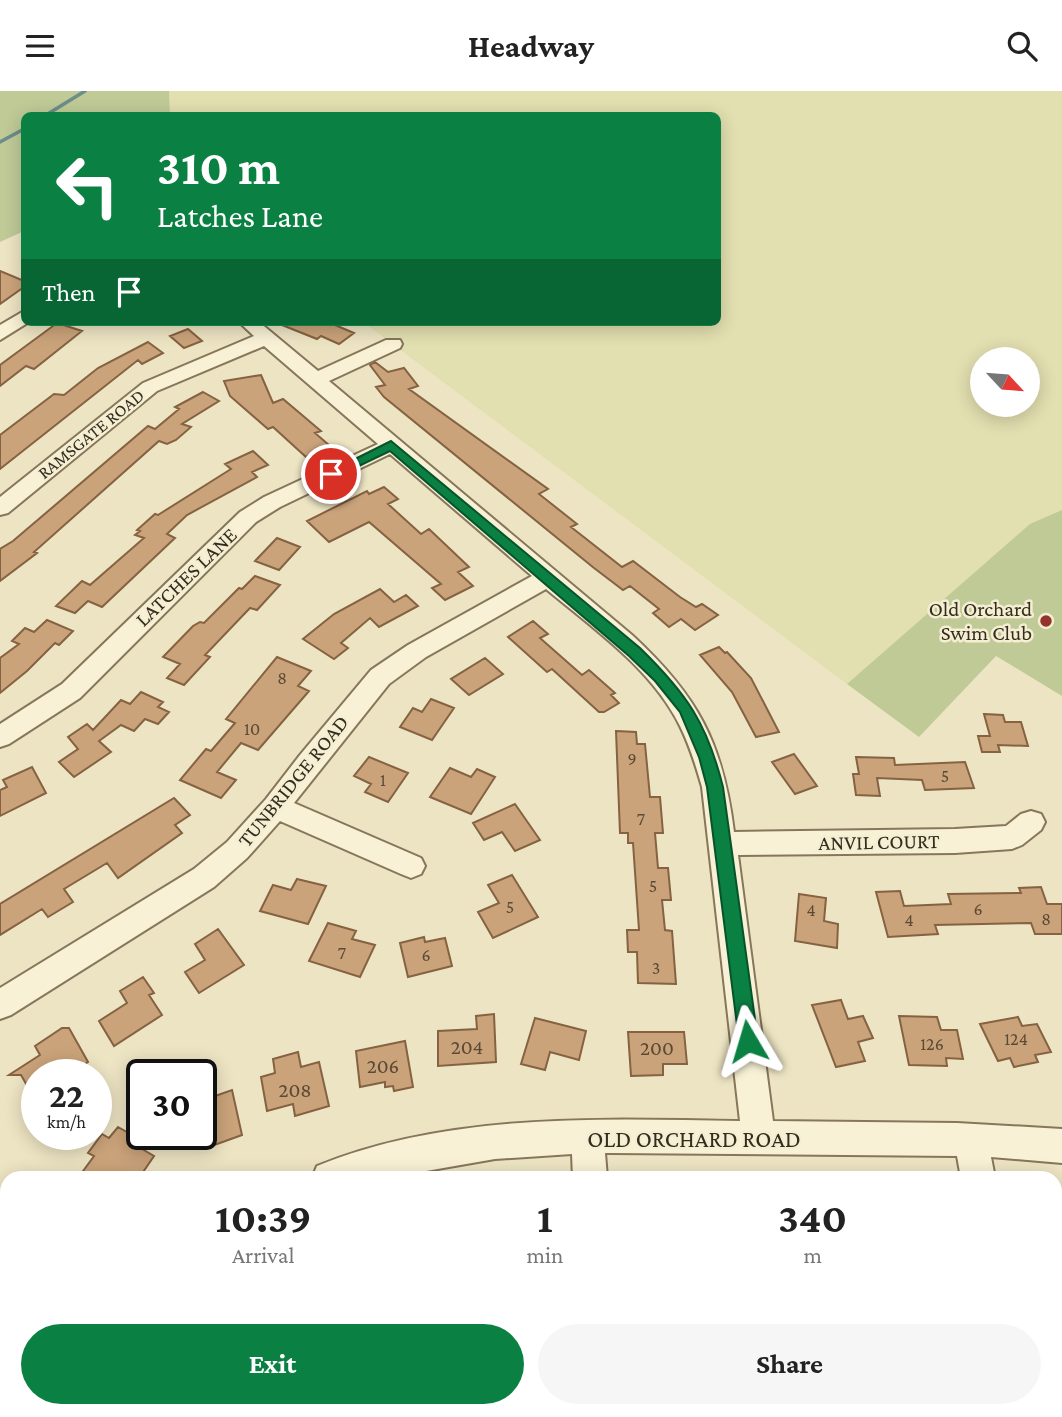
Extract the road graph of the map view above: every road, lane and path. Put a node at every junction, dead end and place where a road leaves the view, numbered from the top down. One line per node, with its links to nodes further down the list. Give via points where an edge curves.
1 (21, 319): 3 (street)
2 (257, 330): 5 (street); 7 (street, RAMSGATE ROAD, via 150,387)
3 (0, 334)
4 (393, 344): 5 (street)
5 (315, 380): 6 (street)
6 (391, 445): 8 (street); 9 (street, LATCHES LANE, via 248,517 71,691)
7 (0, 508)
8 (547, 578): 10 (street, TUNBRIDGE ROAD, via 380,677); 12 (street, via 635,652 686,709 715,787)
9 (0, 737)
10 (276, 807): 13 (street); 14 (street, TUNBRIDGE ROAD, via 204,878)
11 (1031, 822): 12 (street, ANVIL COURT, via 1012,837 1000,838)
12 (722, 845): 15 (street)
13 (411, 866)
14 (0, 1005)
15 (759, 1137): 16 (street, OLD ORCHARD ROAD); 17 (street, OLD ORCHARD ROAD)
16 (588, 1138): 19 (street, OLD ORCHARD ROAD, via 458,1147); 20 (street)
17 (971, 1140): 18 (street, OLD ORCHARD ROAD); 21 (street)
18 (1062, 1146)
19 (353, 1171)
20 (590, 1171)
21 (977, 1171)

